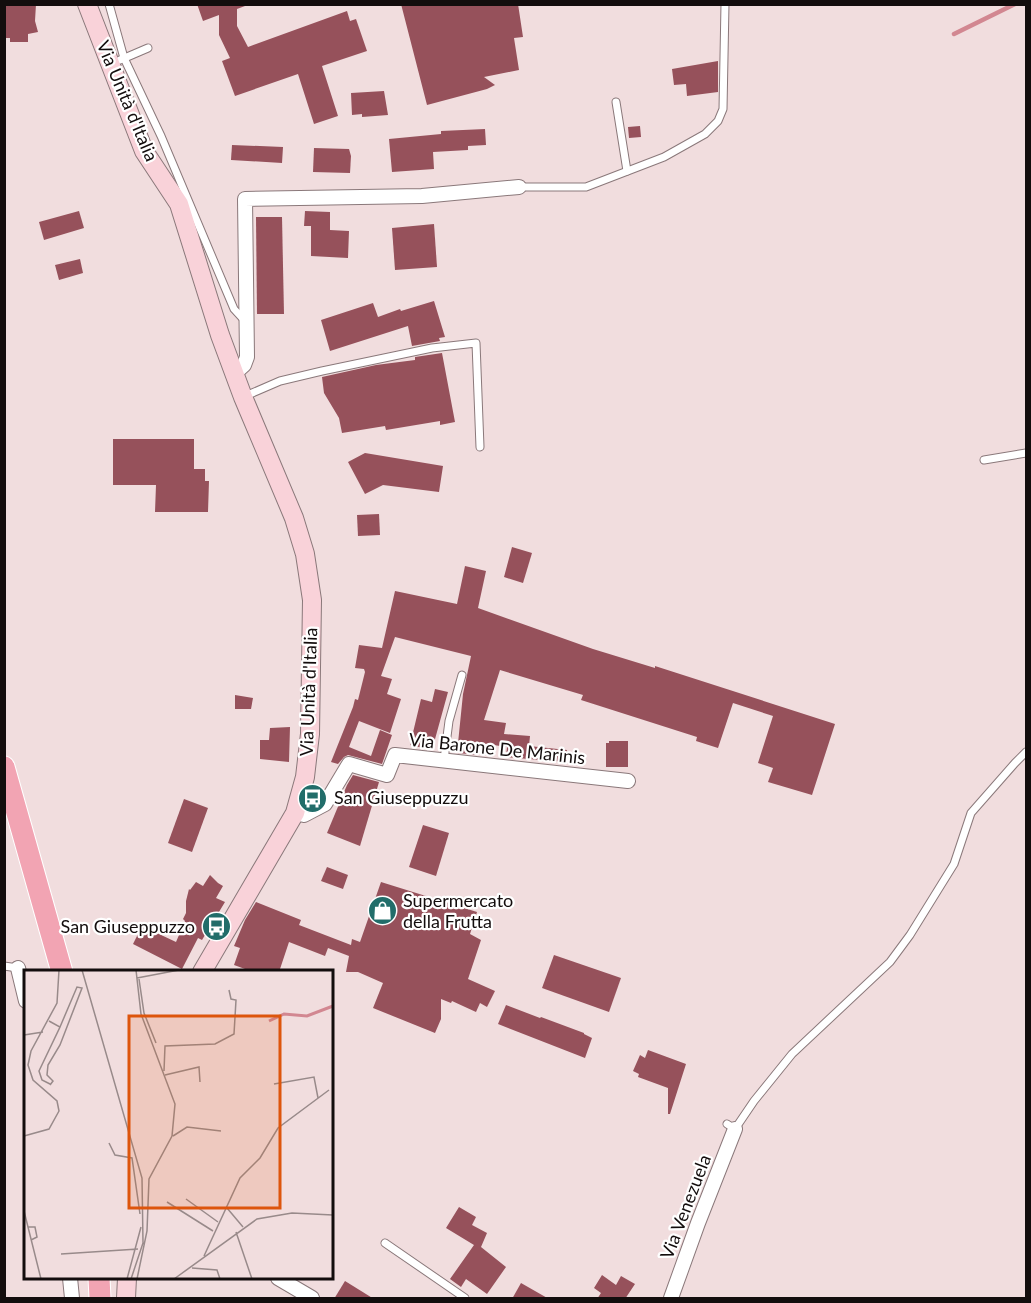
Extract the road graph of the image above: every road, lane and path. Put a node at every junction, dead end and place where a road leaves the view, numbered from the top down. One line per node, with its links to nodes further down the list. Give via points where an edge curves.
1 (87, 4): 5 (street, Via Unità d'Italia)
2 (109, 4): 5 (lane)
3 (725, 4): 7 (lane, via 723,109 717,121 705,134 664,157)
4 (148, 48): 5 (lane)
5 (117, 61): 9 (street, Via Unità d'Italia, via 144,151); 10 (lane, via 161,135)
6 (616, 102): 7 (lane)
7 (627, 171): 8 (lane, via 586,187)
8 (519, 187): 11 (street, via 422,196 245,199)
9 (179, 204): 10 (lane); 12 (street, Via Unità d'Italia)
10 (194, 215): 11 (lane, via 234,309)
11 (247, 323): 12 (street, via 247,357)
12 (235, 373): 13 (street, Via Unità d'Italia)
13 (243, 397): 14 (lane, via 280,381 322,371 476,343); 22 (street, Via Unità d'Italia, via 294,518 310,582 310,734 305,777)
14 (480, 447)
15 (1026, 453): 16 (lane)
16 (984, 460)
17 (462, 675): 19 (lane, via 449,721)
18 (1026, 752): 27 (lane, via 971,813 954,864 890,962 792,1054)
19 (444, 761): 21 (street, Via Barone De Marinis); 22 (street, Via Barone De Marinis, via 395,755 387,776 349,764 325,804 304,815)
20 (4, 767): 24 (main road)
21 (628, 781)
22 (295, 813): 25 (street, Via Unità d'Italia)
23 (11, 967): 26 (street)
24 (61, 970)
25 (203, 970)
26 (24, 996)
27 (731, 1126): 38 (street, Via Venezuela)
28 (385, 1243): 37 (lane)
29 (70, 1279): 33 (street)
30 (99, 1279): 34 (main road)
31 (127, 1279): 35 (street)
32 (280, 1279): 36 (street)
33 (72, 1299)
34 (100, 1299)
35 (126, 1299)
36 (312, 1299)
37 (465, 1299)
38 (671, 1299)

